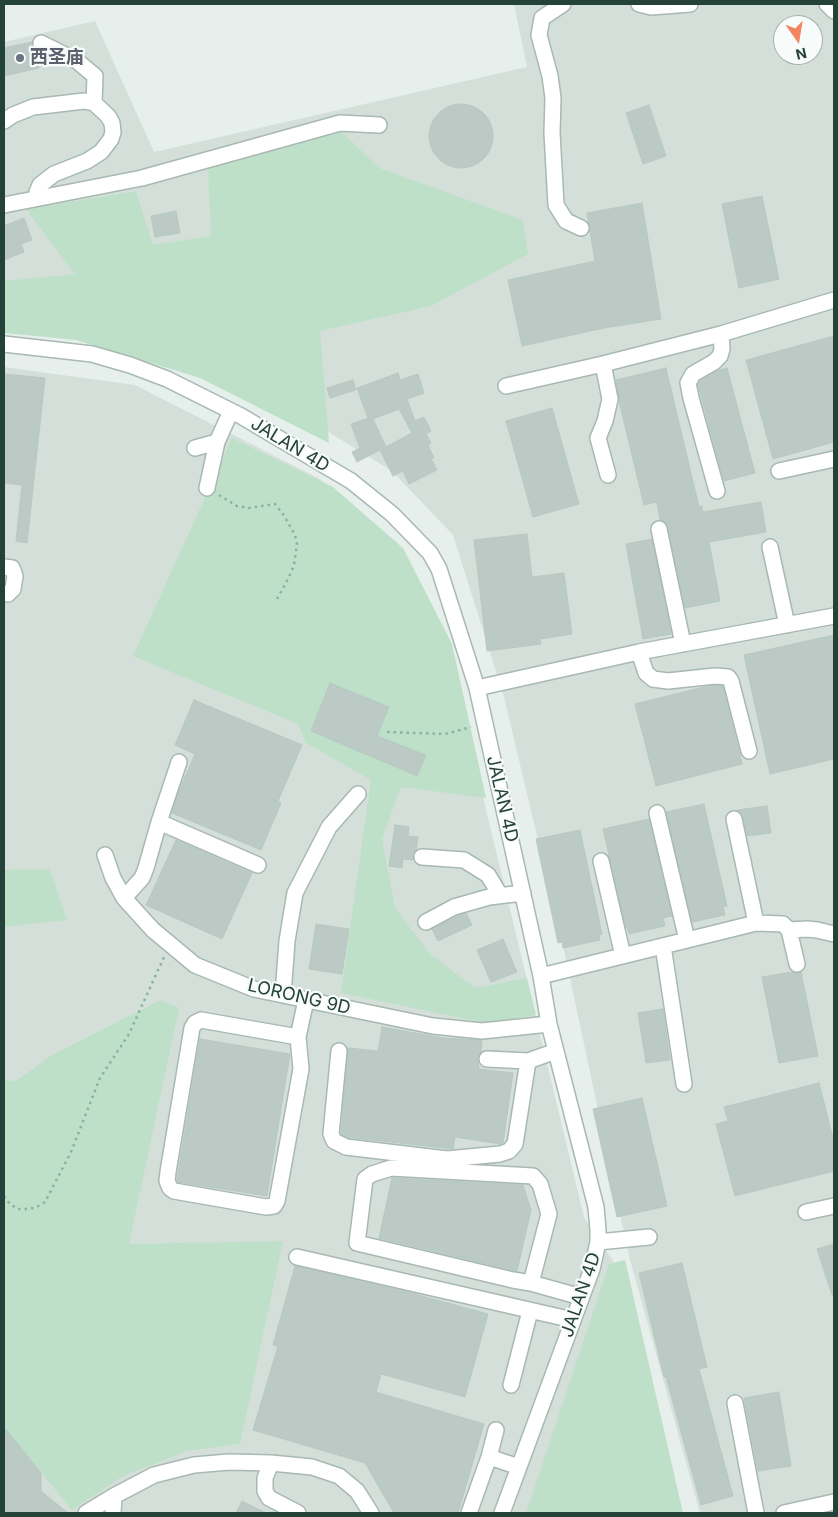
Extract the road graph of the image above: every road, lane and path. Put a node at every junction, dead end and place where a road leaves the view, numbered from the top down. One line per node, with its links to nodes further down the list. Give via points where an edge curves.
1 (562, 4): 12 (street, via 542,18 538,35 553,98 556,205 566,221)
2 (639, 4): 3 (street)
3 (690, 4)
4 (826, 4): 5 (street)
5 (834, 11)
6 (42, 43): 7 (street, via 78,61 96,76)
7 (94, 103): 8 (street, via 33,107); 10 (street, via 112,123 111,139 101,152 46,179 40,185)
8 (4, 121)
9 (378, 125): 10 (street, via 340,123 142,178)
10 (36, 198): 11 (street)
11 (4, 205)
12 (581, 228)
13 (834, 300): 14 (street)
14 (721, 334): 16 (street); 25 (street, via 720,356 693,374 688,383)
15 (4, 344): 18 (street, JALAN 4D, via 100,356 167,379)
16 (603, 364): 17 (street); 23 (street, via 610,399 598,438)
17 (506, 386)
18 (231, 411): 19 (street); 35 (street, JALAN 4D, via 350,481 392,514 430,553 439,569)
19 (218, 442): 20 (street); 24 (street)
20 (196, 448)
21 (834, 460): 22 (street)
22 (779, 471)
23 (608, 475)
24 (207, 488): 30 (path, via 237,506 248,508 275,504 283,514 298,544 294,565)
25 (717, 491)
26 (659, 529): 33 (street)
27 (770, 547): 32 (street)
28 (4, 567): 29 (street, via 12,568 15,576 14,589)
29 (4, 593)
30 (276, 601)
31 (834, 616): 32 (street)
32 (787, 625): 33 (street)
33 (682, 644): 34 (street)
34 (639, 652): 35 (street); 38 (street, via 646,673 653,679 728,678)
35 (477, 688): 36 (street, JALAN 4D)
36 (485, 722): 37 (path, via 445,734); 48 (street, JALAN 4D)
37 (387, 732)
38 (749, 751)
39 (179, 762): 43 (street)
40 (358, 794): 61 (street, via 329,827 295,892)
41 (657, 813): 55 (street)
42 (734, 819): 52 (street)
43 (159, 822): 47 (street); 50 (street, via 142,878)
44 (105, 855): 50 (street, LORONG 9D)
45 (422, 857): 49 (street, via 464,860 488,875)
46 (601, 861): 58 (street)
47 (258, 865)
48 (523, 893): 49 (street); 60 (street, JALAN 4D)
49 (500, 895): 51 (street, via 454,907)
50 (124, 898): 56 (street, LORONG 9D)
51 (426, 922)
52 (756, 923): 53 (street, via 783,924); 55 (street)
53 (789, 930): 54 (street, via 812,929); 59 (street)
54 (834, 934)
55 (686, 940): 57 (street)
56 (170, 944): 61 (street, LORONG 9D, via 195,966 254,989); 70 (path, via 129,1034 100,1078 70,1152 45,1202 30,1209 18,1209)
57 (662, 946): 58 (street); 69 (street)
58 (623, 956): 60 (street)
59 (797, 964)
60 (541, 976): 63 (street, JALAN 4D)
61 (283, 995): 62 (street, LORONG 9D)
62 (306, 1000): 63 (street, LORONG 9D, via 433,1026 482,1031); 64 (street)
63 (549, 1024): 66 (street, JALAN 4D)
64 (298, 1036): 64 (street, via 301,1069 274,1206 174,1192 167,1182 168,1172 195,1022 200,1020)
65 (339, 1051): 68 (street, via 331,1134 334,1141 346,1147 447,1159 509,1152 515,1144)
66 (556, 1051): 68 (street); 74 (street, JALAN 4D, via 596,1207)
67 (487, 1059): 68 (street)
68 (528, 1061)
69 (684, 1084)
70 (4, 1196)
71 (834, 1206): 72 (street)
72 (806, 1212)
73 (649, 1238): 74 (street)
74 (598, 1242): 77 (street, JALAN 4D)
75 (297, 1257): 78 (street)
76 (531, 1283): 76 (street, via 549,1214 540,1184 533,1176 391,1168 365,1178 357,1243); 77 (street)
77 (581, 1297): 79 (street, JALAN 4D)
78 (530, 1310): 79 (street); 80 (street)
79 (573, 1320): 85 (street, JALAN 4D)
80 (511, 1385)
81 (735, 1403): 94 (street)
82 (496, 1430): 83 (street)
83 (489, 1457): 85 (street); 92 (street)
84 (271, 1463): 86 (street, via 194,1465 154,1475); 90 (street, via 265,1478 269,1498); 91 (street, via 312,1467 339,1476 356,1491)
85 (519, 1467): 93 (street, JALAN 4D)
86 (114, 1496): 88 (street); 89 (street)
87 (829, 1506): 95 (street)
88 (86, 1513)
89 (113, 1513)
90 (298, 1513)
91 (371, 1513)
92 (469, 1513)
93 (502, 1513)
94 (756, 1513)
95 (784, 1513)

